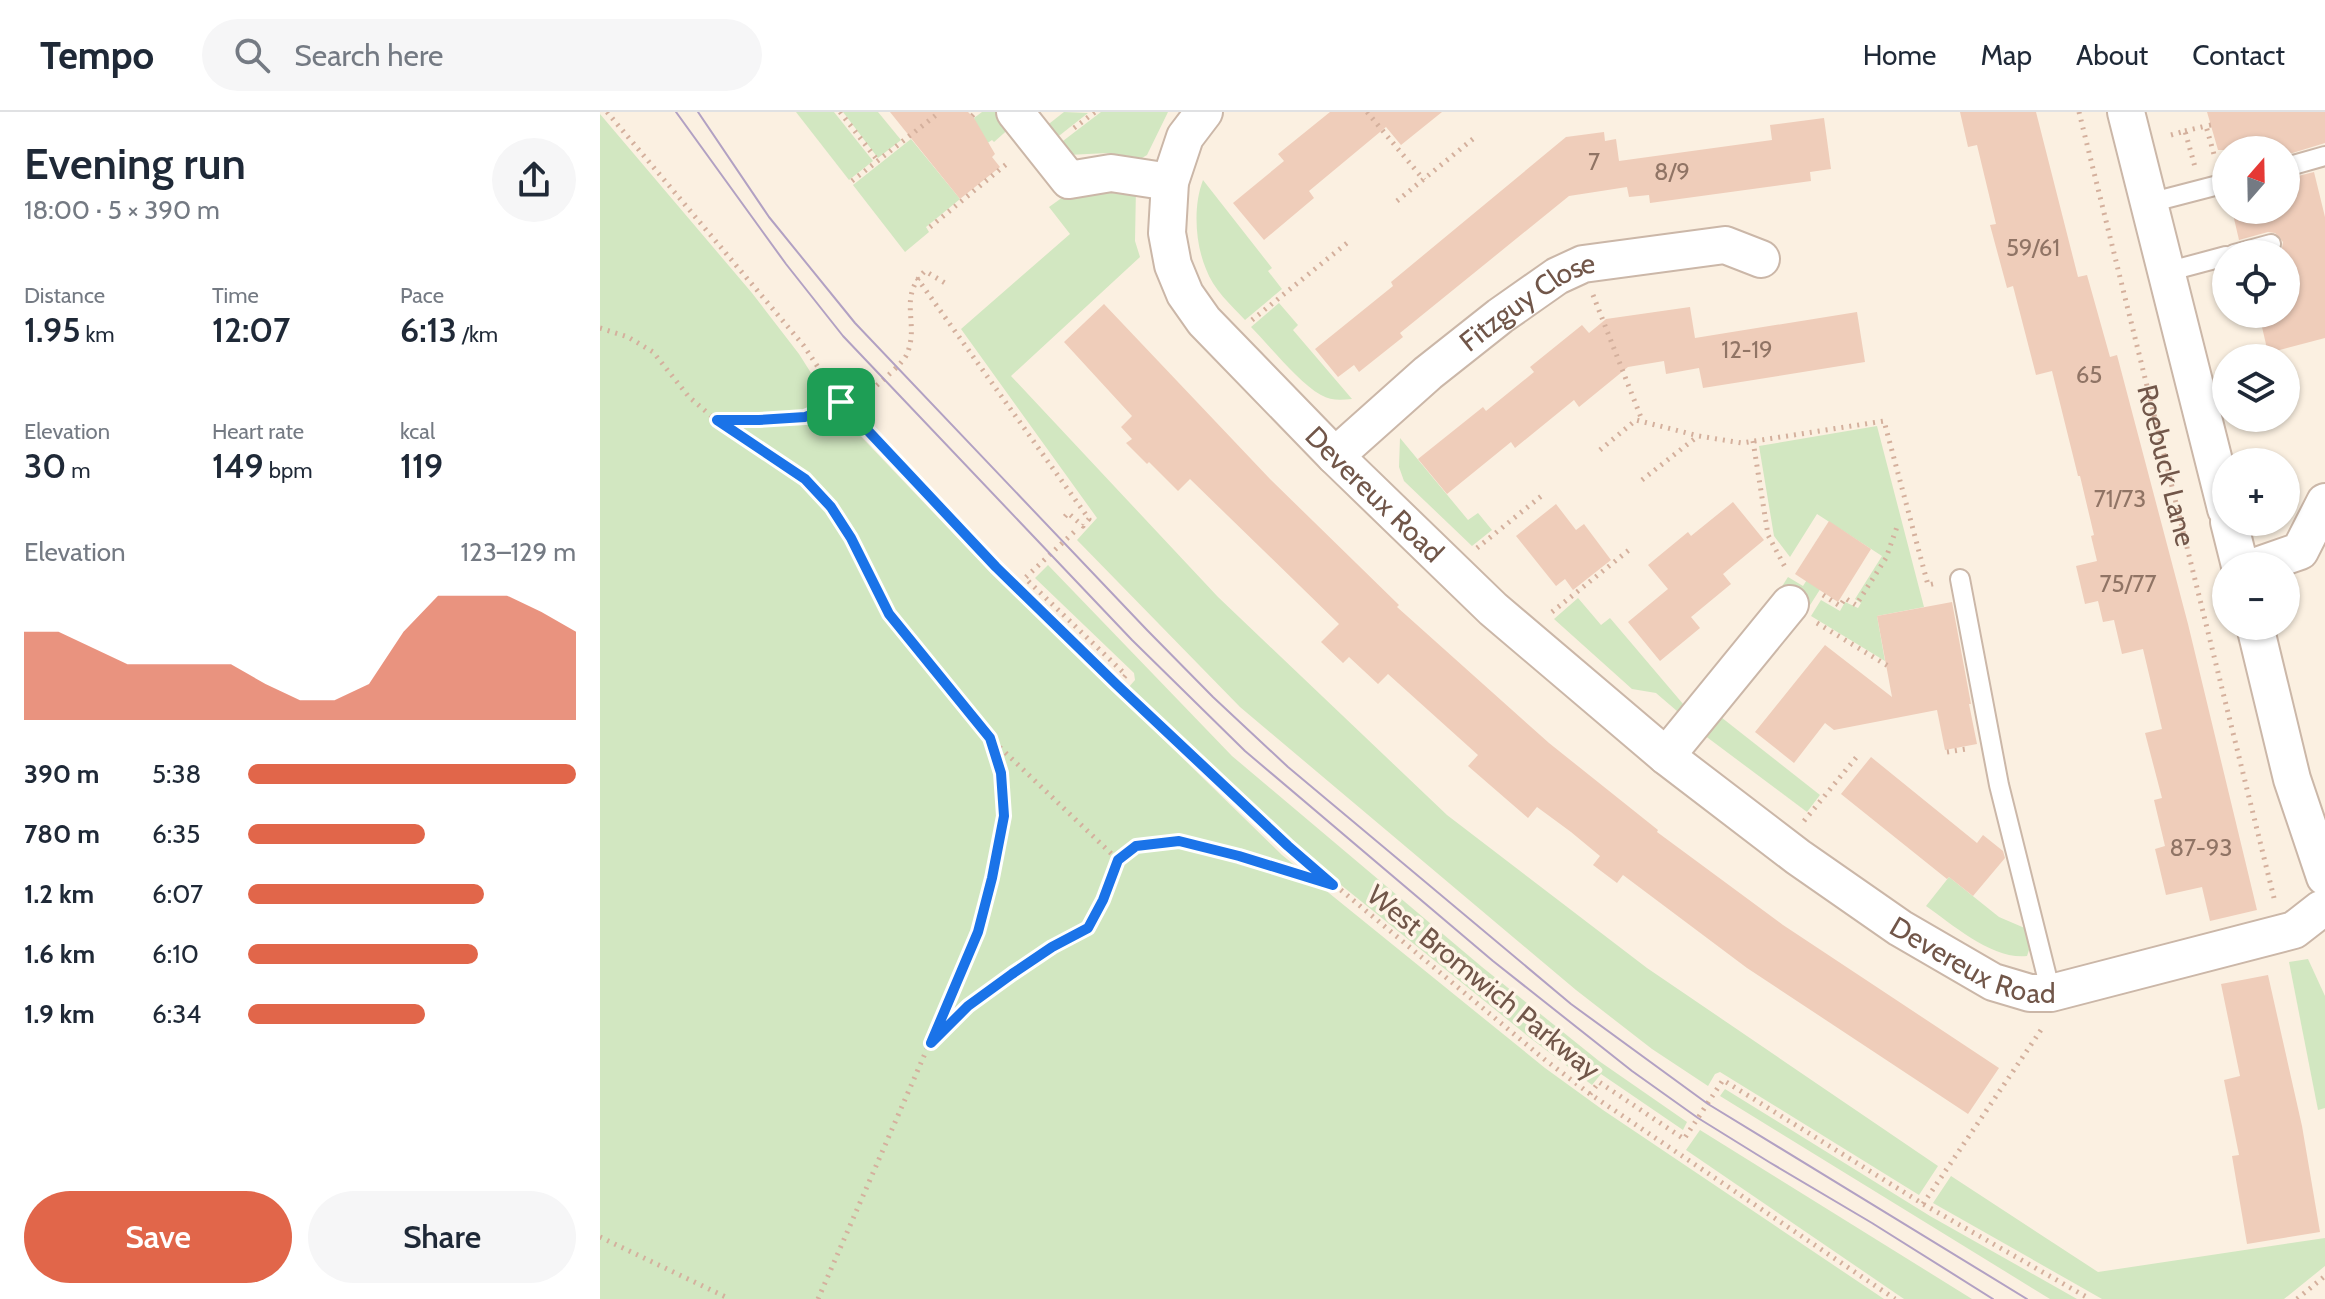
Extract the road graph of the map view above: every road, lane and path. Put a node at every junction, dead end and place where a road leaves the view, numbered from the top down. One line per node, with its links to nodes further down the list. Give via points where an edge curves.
1 (607, 112): 29 (path, West Bromwich Parkway, via 804,346)
2 (840, 112): 12 (path)
3 (940, 112): 12 (path)
4 (1204, 112): 15 (street, Devereux Road, via 1185,137)
5 (1367, 112): 13 (path)
6 (2079, 112): 59 (path, Roebuck Lane)
7 (2126, 112): 18 (street, Roebuck Lane)
8 (1026, 126): 15 (street, via 1069,180 1111,173); 19 (path)
9 (2185, 131): 9 (path, via 2208,126 2216,162 2195,168); 10 (path)
10 (2171, 135)
11 (1474, 138): 13 (path)
12 (878, 161): 14 (path)
13 (1424, 180): 17 (path)
14 (852, 181)
15 (1170, 182): 36 (street, Devereux Road, via 1167,233 1185,294 1204,321)
16 (2212, 187): 18 (lane)
17 (1397, 201)
18 (2149, 203): 23 (street, Roebuck Lane)
19 (930, 227)
20 (1347, 243): 27 (path)
21 (1761, 259): 36 (street, Fitzguy Close, via 1725,245 1583,264 1557,276 1428,373)
22 (2212, 260): 23 (lane)
23 (2166, 272): 35 (street, Roebuck Lane)
24 (917, 278): 25 (path, via 925,271); 29 (path, via 910,293 912,333 906,357 876,386 868,377); 40 (path, via 1089,519 1083,526 1068,513)
25 (945, 283)
26 (1589, 285): 31 (path)
27 (1243, 327)
28 (600, 328): 30 (path, via 653,352 689,397)
29 (841, 402): 30 (path, via 805,417); 51 (path, West Bromwich Parkway, via 996,567)
30 (717, 420): 52 (path, via 805,479 831,507 889,614)
31 (1642, 421): 32 (path); 34 (path, via 1636,420)
32 (1699, 436): 33 (path); 37 (path)
33 (1753, 441): 43 (path); 47 (path, via 1884,421 1928,585)
34 (1600, 450)
35 (2212, 454)
36 (1335, 456): 54 (street, Devereux Road, via 1493,609)
37 (1642, 480)
38 (1545, 493): 46 (path)
39 (2325, 502): 45 (street)
40 (1062, 520)
41 (1898, 524): 48 (path, via 1886,558 1856,605 1845,598 1840,606)
42 (1074, 532): 51 (path, via 1025,578 1126,675)
43 (1768, 535)
44 (1629, 550): 49 (path)
45 (2297, 552)
46 (1471, 553)
47 (1960, 579): 60 (lane)
48 (1805, 599): 54 (street)
49 (1543, 619)
50 (2258, 640): 58 (street)
51 (1117, 685): 57 (path, West Bromwich Parkway)
52 (990, 738): 56 (path); 61 (path, via 1001,773 1004,816 978,932)
53 (1859, 754): 55 (path)
54 (1666, 756): 60 (street, Devereux Road, via 1900,928 1993,982 2030,993)
55 (1804, 822)
56 (1118, 860): 57 (path, via 1136,846 1179,841); 61 (path, via 1088,928 968,1006)
57 (1333, 885): 62 (path, West Bromwich Parkway)
58 (2324, 901): 60 (street, Devereux Road, via 2294,930)
59 (2277, 911)
60 (2049, 1008): 63 (path)
61 (931, 1043): 67 (path)
62 (1590, 1094): 63 (path, via 1599,1082 1684,1139 1723,1080); 68 (path, West Bromwich Parkway)
63 (1923, 1204): 69 (path)
64 (600, 1237): 66 (path)
65 (2325, 1276): 70 (path)
66 (730, 1299)
67 (818, 1299)
68 (1895, 1299)
69 (2090, 1299)
70 (2297, 1299)

